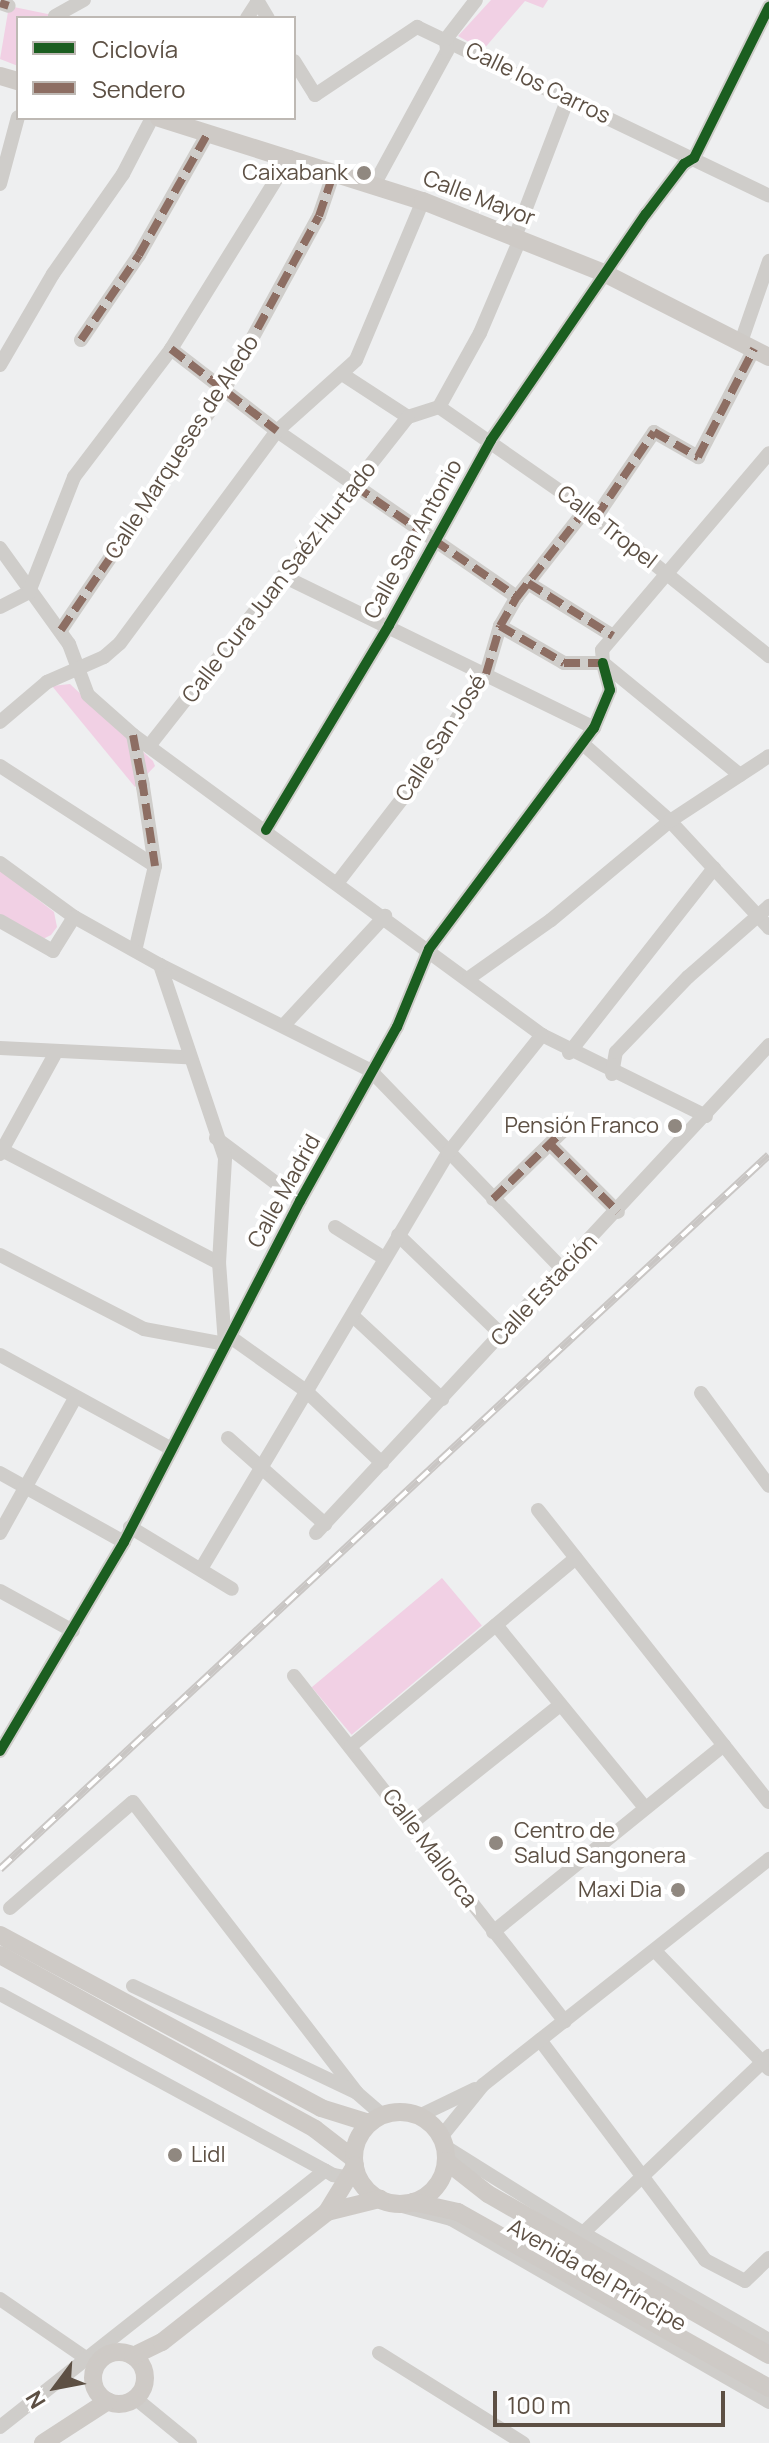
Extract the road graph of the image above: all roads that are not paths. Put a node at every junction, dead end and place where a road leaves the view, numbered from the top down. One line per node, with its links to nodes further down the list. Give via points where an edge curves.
1 (84, 0): 4 (street)
2 (476, 0): 5 (street)
3 (769, 7): 13 (street, Calle San Antonio)
4 (55, 16)
5 (446, 39): 6 (street, Calle los Carros, via 417,27 315,95); 7 (street, Calle los Carros); 16 (street, via 447,51)
6 (296, 64)
7 (568, 98): 13 (street, Calle los Carros); 19 (street)
8 (17, 120): 15 (street)
9 (151, 120): 25 (street, via 123,174 53,274)
10 (183, 121): 11 (main road, Calle Mayor)
11 (208, 133): 12 (main road, Calle Mayor); 22 (street, via 194,164)
12 (290, 157): 14 (main road, Calle Mayor); 23 (street)
13 (694, 158): 17 (street, Calle los Carros); 21 (street, Calle San Antonio, via 684,164)
14 (334, 172): 16 (main road, Calle Mayor); 27 (street, Calle Marqueses de Aledo, via 319,216)
15 (0, 184)
16 (374, 185): 18 (main road, Calle Mayor)
17 (769, 196)
18 (423, 201): 19 (main road, Calle Mayor); 26 (street, via 356,360)
19 (517, 238): 21 (main road, Calle Mayor); 28 (street, via 480,333)
20 (769, 261): 24 (street)
21 (606, 274): 24 (main road, Calle Mayor); 31 (street, Calle San Antonio)
22 (81, 340)
23 (171, 349): 27 (street); 40 (street, via 74,477)
24 (755, 349): 34 (street, Calle San José, via 698,457 654,432)
25 (0, 365)
26 (342, 374): 29 (street); 30 (street)
27 (223, 392): 30 (street); 45 (street, Calle Marqueses de Aledo)
28 (439, 407): 29 (street); 31 (street, Calle Tropel)
29 (408, 417): 33 (street, Calle Cura Juan Saéz Hurtado)
30 (277, 431): 33 (street); 49 (street, via 120,643 104,657)
31 (491, 440): 34 (street, Calle Tropel); 35 (street, Calle San Antonio)
32 (769, 453): 37 (street)
33 (355, 486): 35 (street); 38 (street, Calle Cura Juan Saéz Hurtado)
34 (591, 513): 37 (street, Calle Tropel); 39 (street, Calle San José)
35 (434, 544): 41 (street); 43 (street, Calle San Antonio)
36 (0, 548): 40 (street)
37 (666, 572): 46 (street); 47 (street, Calle Tropel)
38 (285, 577): 43 (street); 55 (street, Calle Cura Juan Saéz Hurtado)
39 (528, 583): 41 (street, Calle San José); 46 (street)
40 (29, 592): 42 (street); 45 (street)
41 (517, 597): 44 (street, Calle San José)
42 (0, 607)
43 (389, 625): 50 (street); 60 (street, Calle San Antonio)
44 (500, 626): 48 (street, via 564,663); 50 (street, Calle San José)
45 (61, 630): 49 (street)
46 (613, 636): 48 (street, via 602,650)
47 (769, 656)
48 (603, 663): 52 (street, Calle Madrid, via 610,690); 58 (street)
49 (74, 667): 51 (street, via 47,682); 53 (street, via 88,695)
50 (486, 674): 52 (street); 64 (street, Calle San José, via 418,778)
51 (0, 722)
52 (594, 728): 54 (street, Calle Madrid)
53 (133, 735): 55 (street); 62 (street)
54 (583, 744): 59 (street); 71 (street, Calle Madrid)
55 (149, 746): 60 (street)
56 (769, 756): 58 (street)
57 (0, 766): 62 (street)
58 (740, 775): 59 (street)
59 (670, 821): 63 (street); 73 (street, via 551,920)
60 (266, 830): 64 (street)
61 (0, 863): 67 (street)
62 (155, 866): 70 (street)
63 (714, 868): 65 (street); 79 (street)
64 (338, 882): 66 (street)
65 (763, 910): 69 (street); 82 (street, via 616,1052)
66 (385, 916): 71 (street); 74 (street)
67 (74, 917): 68 (street, via 53,951); 70 (street)
68 (0, 921)
69 (769, 928)
70 (136, 947): 72 (street)
71 (429, 949): 73 (street); 81 (street, Calle Madrid, via 397,1027)
72 (160, 965): 74 (street); 80 (street)
73 (469, 978): 75 (street)
74 (284, 1025): 81 (street)
75 (542, 1035): 79 (street); 88 (street)
76 (769, 1045): 83 (street, Calle Estación)
77 (0, 1048): 78 (street)
78 (56, 1052): 80 (street); 87 (street)
79 (569, 1053): 82 (street)
80 (187, 1057): 85 (street)
81 (370, 1070): 88 (street); 90 (street, Calle Madrid)
82 (612, 1074): 83 (street)
83 (706, 1116): 91 (street, Calle Estación)
84 (562, 1132): 86 (street)
85 (216, 1138): 90 (street); 96 (street, via 225,1158)
86 (550, 1144): 89 (street); 91 (street)
87 (1, 1151): 96 (street)
88 (448, 1153): 89 (street); 93 (street)
89 (493, 1199): 97 (street)
90 (300, 1201): 100 (street, Calle Madrid)
91 (618, 1212): 97 (street, Calle Estación)
92 (335, 1227): 95 (street)
93 (398, 1235): 95 (street); 99 (street)
94 (0, 1255): 100 (street, via 144,1329)
95 (384, 1258): 98 (street)
96 (219, 1263): 100 (street)
97 (563, 1270): 99 (street, Calle Estación)
98 (353, 1316): 102 (street); 105 (street)
99 (502, 1335): 105 (street, Calle Estación)
100 (227, 1340): 102 (street); 107 (street, Calle Madrid)
101 (0, 1355): 104 (street)
102 (306, 1391): 108 (street); 109 (street)
103 (701, 1393): 111 (street)
104 (75, 1398): 107 (street); 112 (street)
105 (442, 1399): 108 (street, Calle Estación)
106 (228, 1438): 109 (street)
107 (172, 1449): 114 (street, Calle Madrid)
108 (382, 1463): 109 (street, Calle Estación, via 321,1528)
109 (261, 1468): 118 (street)
110 (0, 1473): 112 (street)
111 (769, 1486)
112 (25, 1487): 115 (street); 116 (street)
113 (538, 1510): 117 (street)
114 (130, 1527): 116 (street, Calle Madrid); 118 (street)
115 (0, 1533)
116 (124, 1542): 122 (street, Calle Madrid)
117 (576, 1558): 121 (street); 125 (street)
118 (201, 1569): 119 (street)
119 (232, 1589)
120 (0, 1591): 122 (street)
121 (496, 1625): 124 (street); 126 (street)
122 (73, 1631): 127 (street, Calle Madrid)
123 (294, 1676): 126 (street, Calle Mallorca)
124 (560, 1705): 129 (street); 130 (street)
125 (724, 1745): 128 (street); 129 (street)
126 (351, 1746): 130 (street, Calle Mallorca)
127 (0, 1751)
128 (769, 1802)
129 (645, 1808): 133 (street)
130 (413, 1822): 133 (street, Calle Mallorca)
131 (769, 1859): 135 (street)
132 (10, 1908): 144 (street, via 133,1802)
133 (493, 1932): 140 (street, Calle Mallorca)
134 (0, 1935): 137 (main road)
135 (656, 1952): 140 (street); 142 (street)
136 (0, 1955): 137 (main road)
137 (64, 1979): 146 (main road, via 321,2108); 148 (main road, via 315,2129)
138 (133, 1986): 144 (street)
139 (0, 1994): 149 (street)
140 (565, 2021): 141 (street)
141 (540, 2040): 143 (street); 150 (street)
142 (767, 2062): 150 (street)
143 (483, 2085): 145 (street); 147 (street)
144 (357, 2093): 146 (street)
145 (419, 2116): 146 (main road); 147 (main road)
146 (376, 2119): 148 (main road)
147 (444, 2148): 151 (main road, via 436,2187); 153 (street, Avenida del Príncipe); 158 (main road, Avenida del Príncipe, via 488,2194)
148 (353, 2168): 149 (street); 151 (main road, via 359,2179); 152 (main road)
149 (325, 2170): 160 (street)
150 (643, 2176): 153 (street); 154 (street, via 705,2260 745,2281)
151 (396, 2202): 152 (main road); 161 (main road, Avenida del Príncipe, via 458,2212); 164 (street, Avenida del Príncipe, via 451,2219)
152 (327, 2212): 159 (main road)
153 (583, 2233): 156 (street, Avenida del Príncipe)
154 (769, 2258)
155 (0, 2299): 160 (street)
156 (769, 2340)
157 (379, 2353): 169 (street)
158 (769, 2355)
159 (138, 2363): 160 (main road, via 109,2354); 162 (main road, via 143,2385)
160 (91, 2368): 163 (main road); 165 (main road); 166 (street)
161 (769, 2388)
162 (135, 2398): 163 (main road, via 122,2404); 168 (street)
163 (108, 2401): 165 (main road)
164 (769, 2402)
165 (70, 2421): 167 (main road)
166 (0, 2427)
167 (43, 2443)
168 (190, 2443)
169 (523, 2443)

